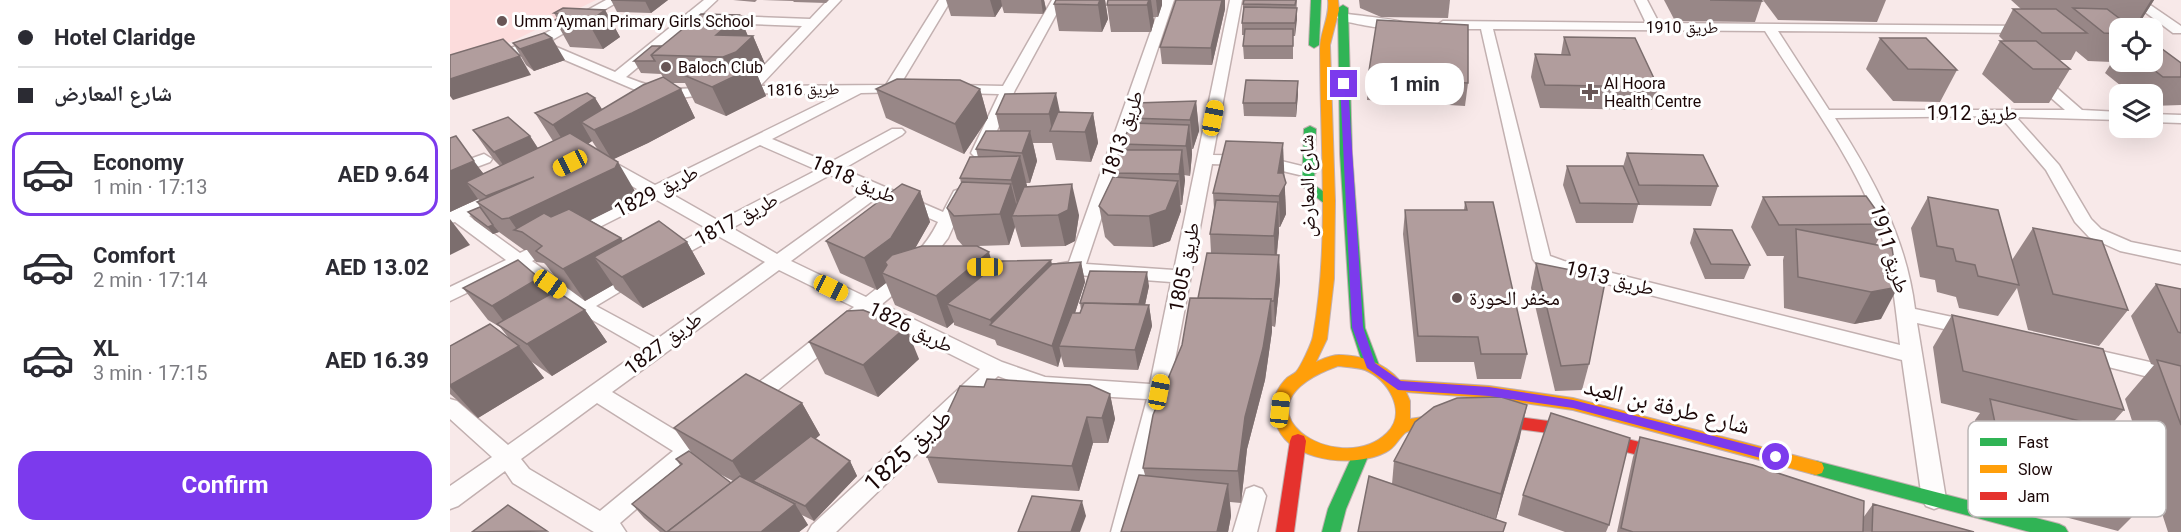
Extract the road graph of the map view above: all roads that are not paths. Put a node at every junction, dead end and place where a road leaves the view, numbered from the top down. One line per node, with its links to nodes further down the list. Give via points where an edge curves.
1 (615, 0): 25 (street)
2 (711, 0): 14 (street)
3 (835, 0): 15 (street)
4 (945, 0): 31 (street)
5 (1058, 0): 36 (street)
6 (1168, 0): 69 (street, طريق 1813)
7 (1236, 0): 51 (street, طريق 1805)
8 (1316, 0): 34 (main road)
9 (1333, 0): 59 (main road, شارع المعارض, via 1325,45)
10 (1342, 0): 13 (main road, شارع المعارض)
11 (1641, 0): 18 (street)
12 (2135, 0): 23 (street)
13 (1343, 17): 16 (street, طريق 1910); 24 (main road, شارع المعارض)
14 (691, 18): 15 (street); 29 (street)
15 (813, 23): 35 (street)
16 (1382, 24): 17 (street, طريق 1910); 24 (street, طريق 1910)
17 (1486, 25): 18 (street, طريق 1910); 79 (street, طريق 1913, via 1539,254 1549,262)
18 (1655, 27): 19 (street, طريق 1910)
19 (1769, 27): 20 (street, طريق 1910); 42 (street, طريق 1911)
20 (1982, 28): 21 (street, طريق 1910); 26 (street)
21 (2039, 29)
22 (2163, 30): 23 (street)
23 (2179, 30)
24 (1343, 36): 80 (main road, شارع المعارض, via 1346,153 1358,327)
25 (536, 44): 28 (street); 29 (street, طريق 1816)
26 (1999, 44)
27 (2025, 67): 41 (street)
28 (450, 74)
29 (617, 77): 37 (street, طريق 1816)
30 (862, 88): 31 (street, طريق 1816); 35 (street, طريق 1816); 47 (street, طريق 1829)
31 (891, 88): 32 (street, طريق 1816)
32 (914, 89)
33 (938, 89): 36 (street)
34 (1312, 89)
35 (748, 90): 37 (street, طريق 1816)
36 (1008, 90): 61 (street)
37 (665, 95): 38 (street)
38 (648, 108)
39 (1311, 112): 48 (main road)
40 (2004, 112): 41 (street, طريق 1912); 42 (street, طريق 1912); 63 (street, via 2053,168 2084,222 2095,233 2126,247)
41 (2077, 113): 43 (street, طريق 1912)
42 (1825, 114): 74 (street, طريق 1911, via 1875,196 1894,250)
43 (2109, 115)
44 (2163, 118): 45 (street)
45 (2181, 119)
46 (897, 132): 53 (street, طريق 1817)
47 (759, 139): 53 (street, طريق 1818); 58 (street, طريق 1829)
48 (1310, 147): 52 (street); 55 (main road)
49 (586, 154): 58 (street, طريق 1826)
50 (484, 159): 54 (street)
51 (1205, 159): 52 (street); 70 (street, طريق 1805)
52 (1261, 161): 55 (street)
53 (833, 170): 57 (street, طريق 1818); 62 (street, طريق 1817)
54 (450, 172)
55 (1308, 172): 59 (main road, via 1308,186)
56 (514, 190): 60 (street)
57 (876, 190): 61 (street, طريق 1818); 64 (street, طريق 1827)
58 (656, 191): 62 (street, طريق 1826); 65 (street, طريق 1829)
59 (1329, 201): 82 (main road, شارع المعارض, via 1324,321 1320,339)
60 (453, 217): 65 (street)
61 (948, 220): 66 (street, via 929,254)
62 (717, 228): 64 (street, طريق 1826); 72 (street, طريق 1817)
63 (2181, 258)
64 (776, 261): 73 (street, طريق 1826); 77 (street, طريق 1827)
65 (518, 262): 71 (street, طريق 1829); 72 (street)
66 (916, 266): 67 (street); 73 (street)
67 (939, 266)
68 (1041, 267): 69 (street)
69 (1076, 268): 70 (street)
70 (1182, 277): 85 (street, طريق 1805)
71 (450, 295)
72 (582, 306): 75 (street, طريق 1817); 77 (street)
73 (868, 306): 81 (street, طريق 1826); 91 (street)
74 (1908, 314): 76 (street); 79 (street, طريق 1911)
75 (541, 328)
76 (1986, 332)
77 (656, 347): 86 (street, طريق 1827)
78 (2066, 350): 83 (street)
79 (1911, 355): 97 (street, طريق 1911)
80 (1371, 365): 82 (main road, via 1337,360); 84 (main road)
81 (995, 367): 85 (street, طريق 1826, via 1044,385); 101 (street, طريق 1825)
82 (1305, 368): 90 (main road, via 1291,379 1282,394 1280,410 1285,426)
83 (2181, 377)
84 (1398, 386): 88 (main road, via 1404,399); 97 (main road, شارع طرفة بن العبد, via 1489,392 1573,404)
85 (1159, 392): 102 (street, طريق 1805)
86 (597, 393): 91 (street); 93 (street, طريق 1827)
87 (450, 407): 89 (street)
88 (1401, 427): 92 (main road, via 1385,444); 94 (main road, via 1467,419 1549,425)
89 (458, 428): 93 (street)
90 (1298, 441): 92 (main road, via 1327,454); 104 (main road)
91 (689, 450): 100 (street)
92 (1361, 454): 105 (main road)
93 (508, 458): 96 (street, طريق 1827); 100 (street, via 521,476)
94 (1683, 460)
95 (1254, 496): 103 (street)
96 (450, 498)
97 (1934, 499): 98 (main road, شارع طرفة بن العبد)
98 (1968, 508)
99 (2002, 517): 106 (main road, شارع طرفة بن العبد)
100 (609, 528)
101 (820, 532)
102 (1123, 532)
103 (1245, 532)
104 (1285, 532)
105 (1331, 532)
106 (2059, 532)

